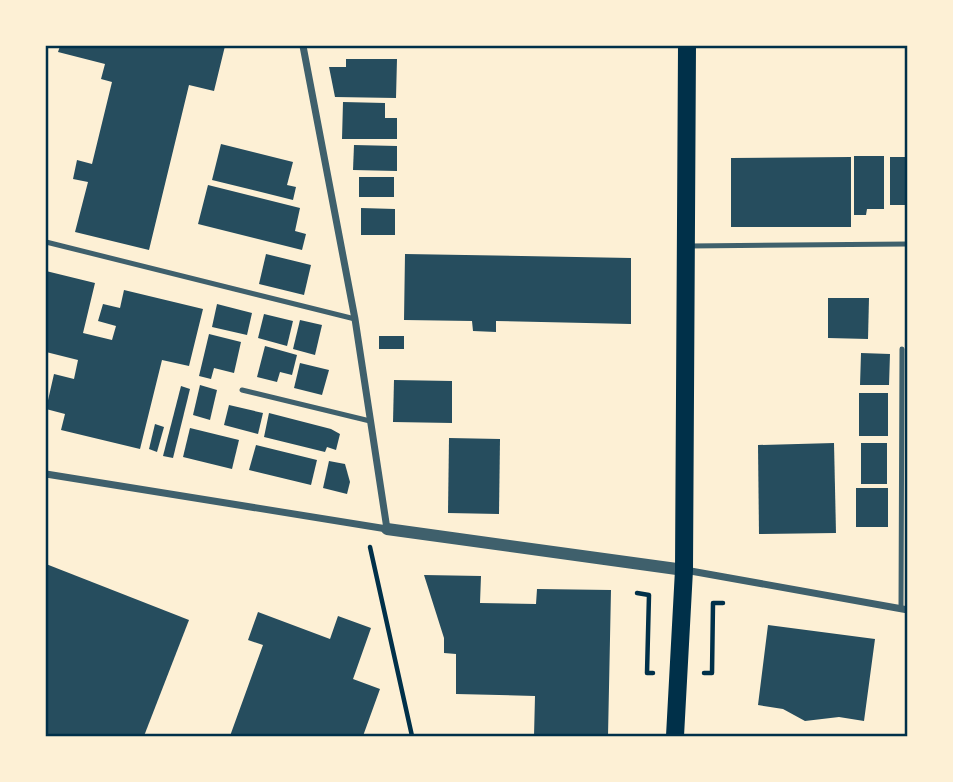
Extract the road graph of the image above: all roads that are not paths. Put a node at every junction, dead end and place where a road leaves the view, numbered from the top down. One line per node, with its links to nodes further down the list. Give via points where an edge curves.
1 (303, 46): 6 (street)
2 (687, 46): 5 (main road)
3 (46, 242): 6 (lane)
4 (908, 244): 5 (lane)
5 (687, 246): 12 (main road)
6 (355, 319): 9 (street)
7 (902, 349): 13 (lane)
8 (243, 390): 9 (lane)
9 (370, 421): 11 (street)
10 (46, 474): 11 (street)
11 (387, 529): 12 (street)
12 (684, 570): 13 (street); 14 (main road)
13 (904, 609)
14 (676, 737)

